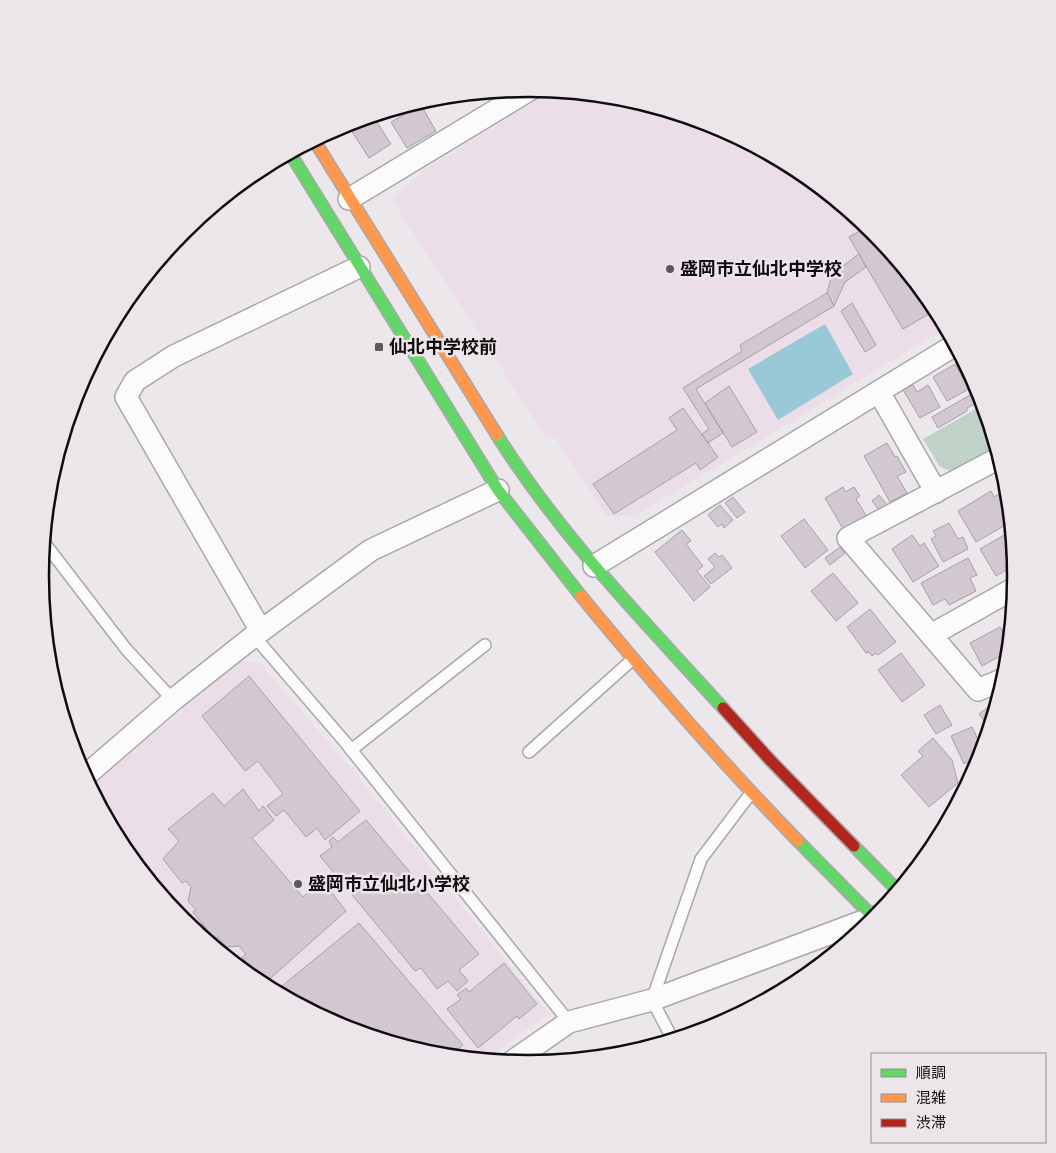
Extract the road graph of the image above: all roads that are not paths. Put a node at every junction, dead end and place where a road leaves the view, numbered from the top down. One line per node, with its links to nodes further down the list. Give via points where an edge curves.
1 (517, 97): 4 (street)
2 (318, 146): 4 (street)
3 (293, 158): 5 (street)
4 (349, 199): 12 (street, via 517,467)
5 (359, 267): 9 (street); 14 (street, via 174,356 135,381 126,397)
6 (949, 349): 7 (street)
7 (879, 392): 10 (street); 12 (street)
8 (993, 461): 10 (street)
9 (498, 490): 14 (street, via 370,550); 17 (street)
10 (936, 492): 15 (street, via 848,538)
11 (50, 549): 19 (lane, via 126,649)
12 (594, 566): 24 (street, via 771,761)
13 (1006, 593): 15 (street)
14 (258, 634): 19 (street); 20 (lane)
15 (931, 636): 18 (street, via 978,690)
16 (486, 645): 20 (lane)
17 (633, 659): 21 (lane); 23 (street)
18 (995, 683)
19 (173, 700): 22 (street)
20 (351, 750): 28 (lane)
21 (529, 752)
22 (90, 772)
23 (751, 793): 25 (street); 27 (lane, via 701,859)
24 (893, 886)
25 (869, 912)
26 (857, 925): 27 (street)
27 (652, 1000): 28 (street); 29 (lane)
28 (569, 1022): 30 (street)
29 (670, 1034)
30 (520, 1056)

